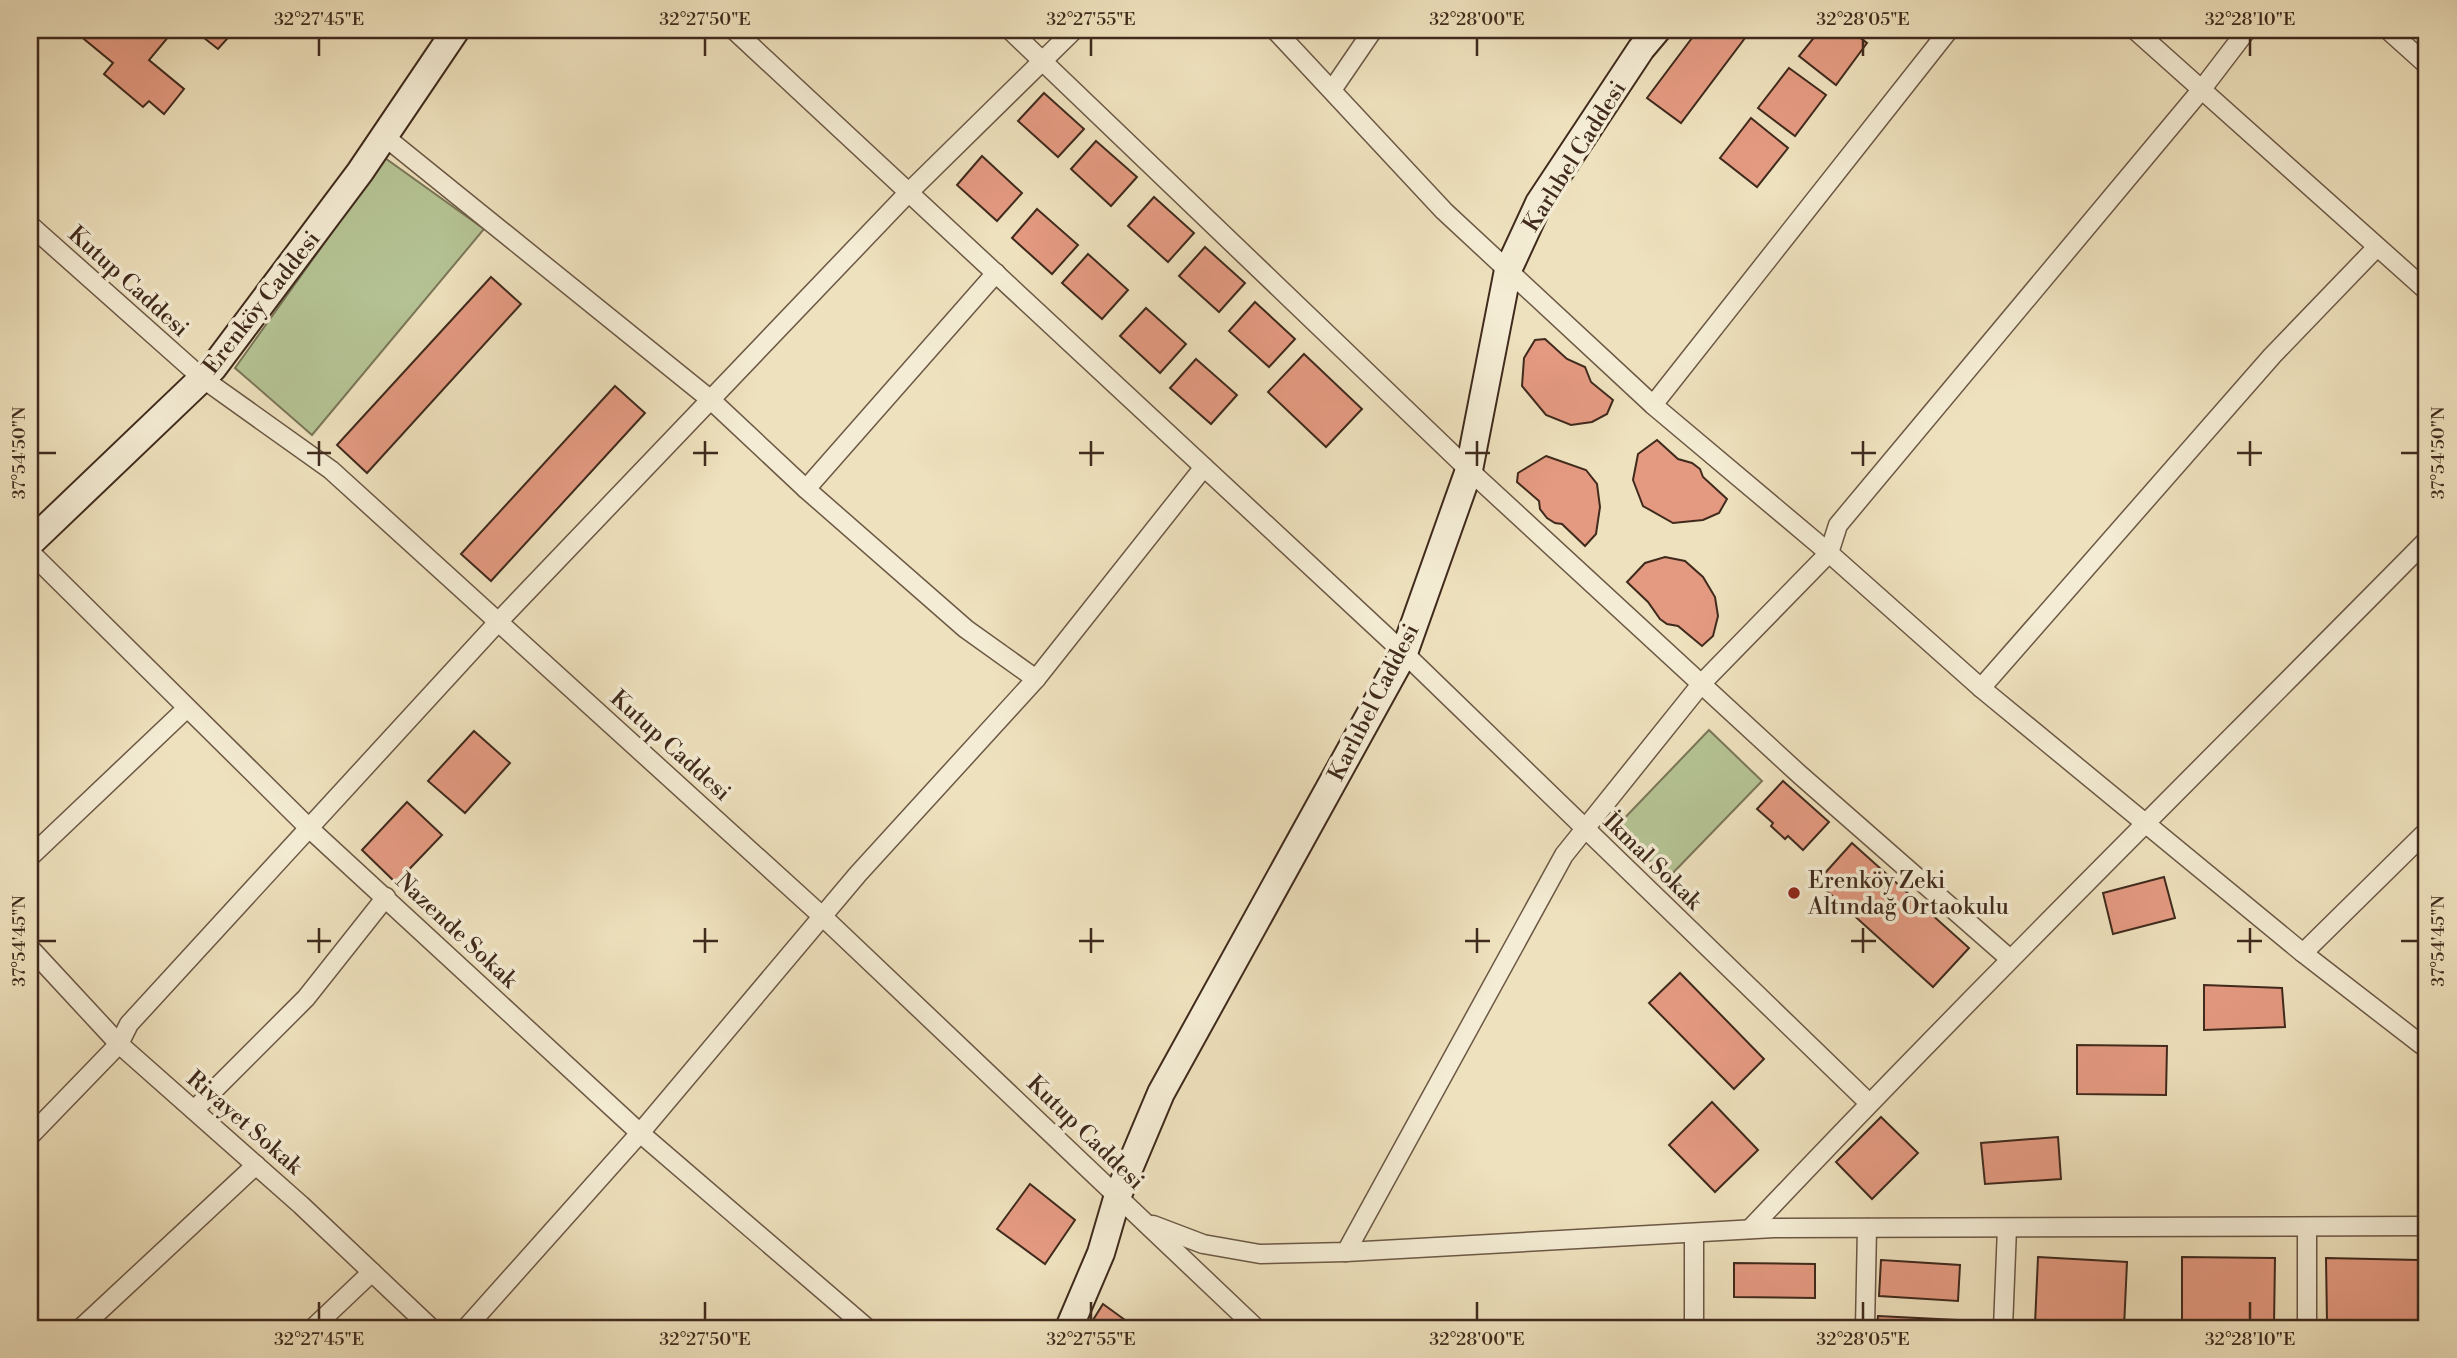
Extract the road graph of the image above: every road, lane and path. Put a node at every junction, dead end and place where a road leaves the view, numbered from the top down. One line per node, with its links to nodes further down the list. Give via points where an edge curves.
1 (456, 30): 16 (street, Erenköy Caddesi)
2 (734, 30): 17 (street, İkmal Sokak)
3 (1010, 30): 12 (street)
4 (1074, 30): 12 (street)
5 (1275, 30): 15 (street)
6 (1373, 30): 15 (street)
7 (1657, 30): 20 (street, Karlıbel Caddesi, via 1539,203)
8 (1949, 30): 25 (street)
9 (2135, 30): 14 (street)
10 (2247, 30): 14 (street)
11 (2388, 30): 13 (street)
12 (1042, 61): 17 (street); 27 (street)
13 (2427, 65)
14 (2202, 89): 19 (street); 32 (street, via 1838,524)
15 (1332, 90): 20 (street, via 1444,211)
16 (384, 136): 23 (street, Erenköy Caddesi); 24 (street)
17 (909, 192): 21 (street, İkmal Sokak); 24 (street)
18 (30, 225): 23 (street, Kutup Caddesi)
19 (2377, 247): 22 (street); 37 (street, via 2273,356)
20 (1508, 270): 25 (street); 27 (street, Karlıbel Caddesi)
21 (996, 273): 26 (street, İkmal Sokak); 28 (street)
22 (2427, 291)
23 (202, 378): 30 (street, Erenköy Caddesi); 33 (street, Kutup Caddesi, via 331,470)
24 (711, 400): 28 (street); 33 (street)
25 (1653, 405): 32 (street)
26 (1204, 467): 34 (street, İkmal Sokak); 35 (street)
27 (1469, 470): 34 (street, Karlıbel Caddesi); 36 (street)
28 (806, 489): 35 (street, via 966,629)
29 (2427, 540): 39 (street)
30 (30, 543)
31 (30, 552): 38 (street, Nazende Sokak)
32 (1829, 553): 36 (street); 37 (street)
33 (498, 622): 40 (street); 45 (street, Kutup Caddesi)
34 (1404, 653): 41 (street, İkmal Sokak); 56 (street, Karlıbel Caddesi, via 1161,1093)
35 (1036, 679): 45 (street)
36 (1702, 683): 41 (street); 48 (street, via 1798,774)
37 (1981, 688): 39 (street)
38 (187, 708): 40 (street, Nazende Sokak); 43 (street)
39 (2147, 824): 47 (street); 48 (street)
40 (310, 829): 44 (street, Nazende Sokak); 49 (street, via 129,1024)
41 (1586, 830): 51 (street, İkmal Sokak); 64 (street, via 1564,855)
42 (2427, 831): 47 (street)
43 (30, 857)
44 (386, 897): 52 (street, via 306,998); 53 (street, Nazende Sokak)
45 (822, 916): 53 (street); 56 (street, Kutup Caddesi)
46 (30, 948): 49 (street, Rivayet Sokak)
47 (2303, 953): 50 (street)
48 (2010, 959): 51 (street)
49 (119, 1044): 52 (street, Rivayet Sokak); 54 (street)
50 (2427, 1049)
51 (1869, 1103): 62 (street)
52 (194, 1110): 55 (street, Rivayet Sokak)
53 (640, 1133): 69 (street); 70 (street, Nazende Sokak)
54 (30, 1136)
55 (256, 1165): 65 (street, Rivayet Sokak); 66 (street)
56 (1118, 1195): 57 (street, Kutup Caddesi); 71 (street, Karlıbel Caddesi, via 1101,1253)
57 (1146, 1223): 64 (street, via 1203,1244 1260,1254); 72 (street, Kutup Caddesi)
58 (2427, 1226): 61 (street)
59 (1867, 1228): 60 (street); 62 (street); 74 (street)
60 (2007, 1228): 61 (street); 75 (street)
61 (2307, 1228): 76 (street)
62 (1750, 1229): 63 (street)
63 (1694, 1233): 64 (street); 73 (street)
64 (1346, 1252)
65 (372, 1272): 67 (street); 68 (street, Rivayet Sokak)
66 (81, 1328)
67 (313, 1328)
68 (431, 1328)
69 (466, 1328)
70 (867, 1328)
71 (1069, 1328)
72 (1256, 1328)
73 (1694, 1328)
74 (1865, 1328)
75 (2003, 1328)
76 (2307, 1328)

